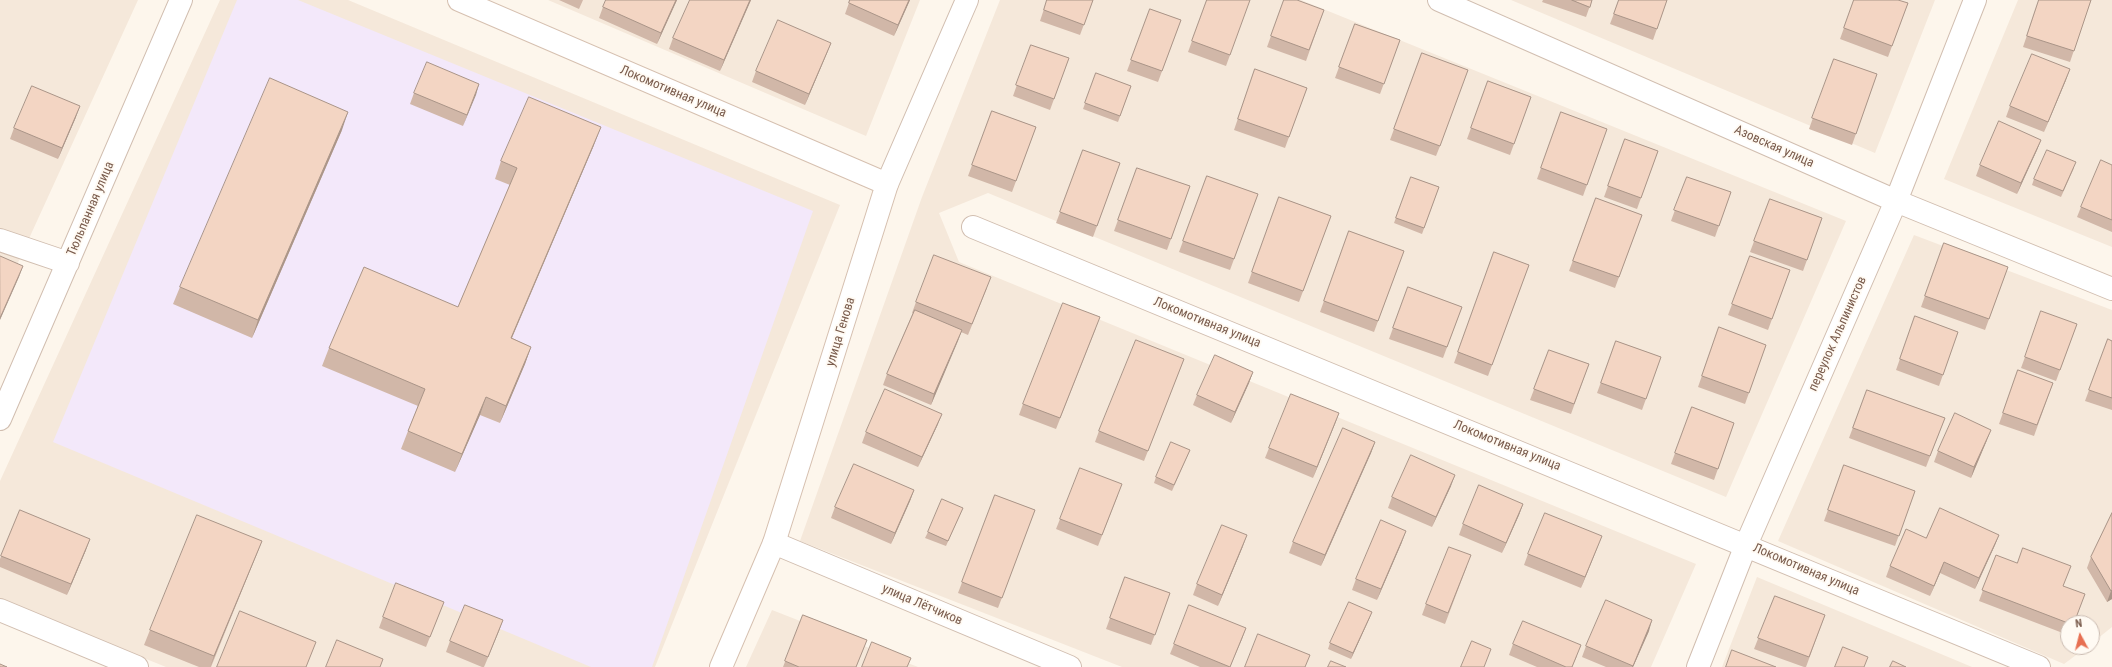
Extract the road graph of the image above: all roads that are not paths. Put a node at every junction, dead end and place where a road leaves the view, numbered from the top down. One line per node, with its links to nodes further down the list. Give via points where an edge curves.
1 (181, 0): 10 (street, Тюльпанная улица)
2 (458, 0): 6 (street, Локомотивная улица)
3 (967, 0): 6 (street, улица Генова)
4 (1439, 0): 7 (street, Азовская улица)
5 (1975, 0): 7 (street, переулок Альпинистов)
6 (887, 184): 13 (street, улица Генова)
7 (1896, 201): 11 (street, Азовская улица); 14 (street, переулок Альпинистов)
8 (973, 227): 14 (street, Локомотивная улица)
9 (0, 240): 10 (street)
10 (68, 263): 12 (street, Тюльпанная улица)
11 (2112, 290)
12 (0, 419)
13 (774, 543): 17 (street, улица Генова); 18 (street, улица Лётчиков)
14 (1746, 545): 19 (street, переулок Альпинистов); 20 (street, Локомотивная улица)
15 (0, 610): 16 (street)
16 (137, 667)
17 (721, 667)
18 (1070, 667)
19 (1698, 667)
20 (2039, 667)

